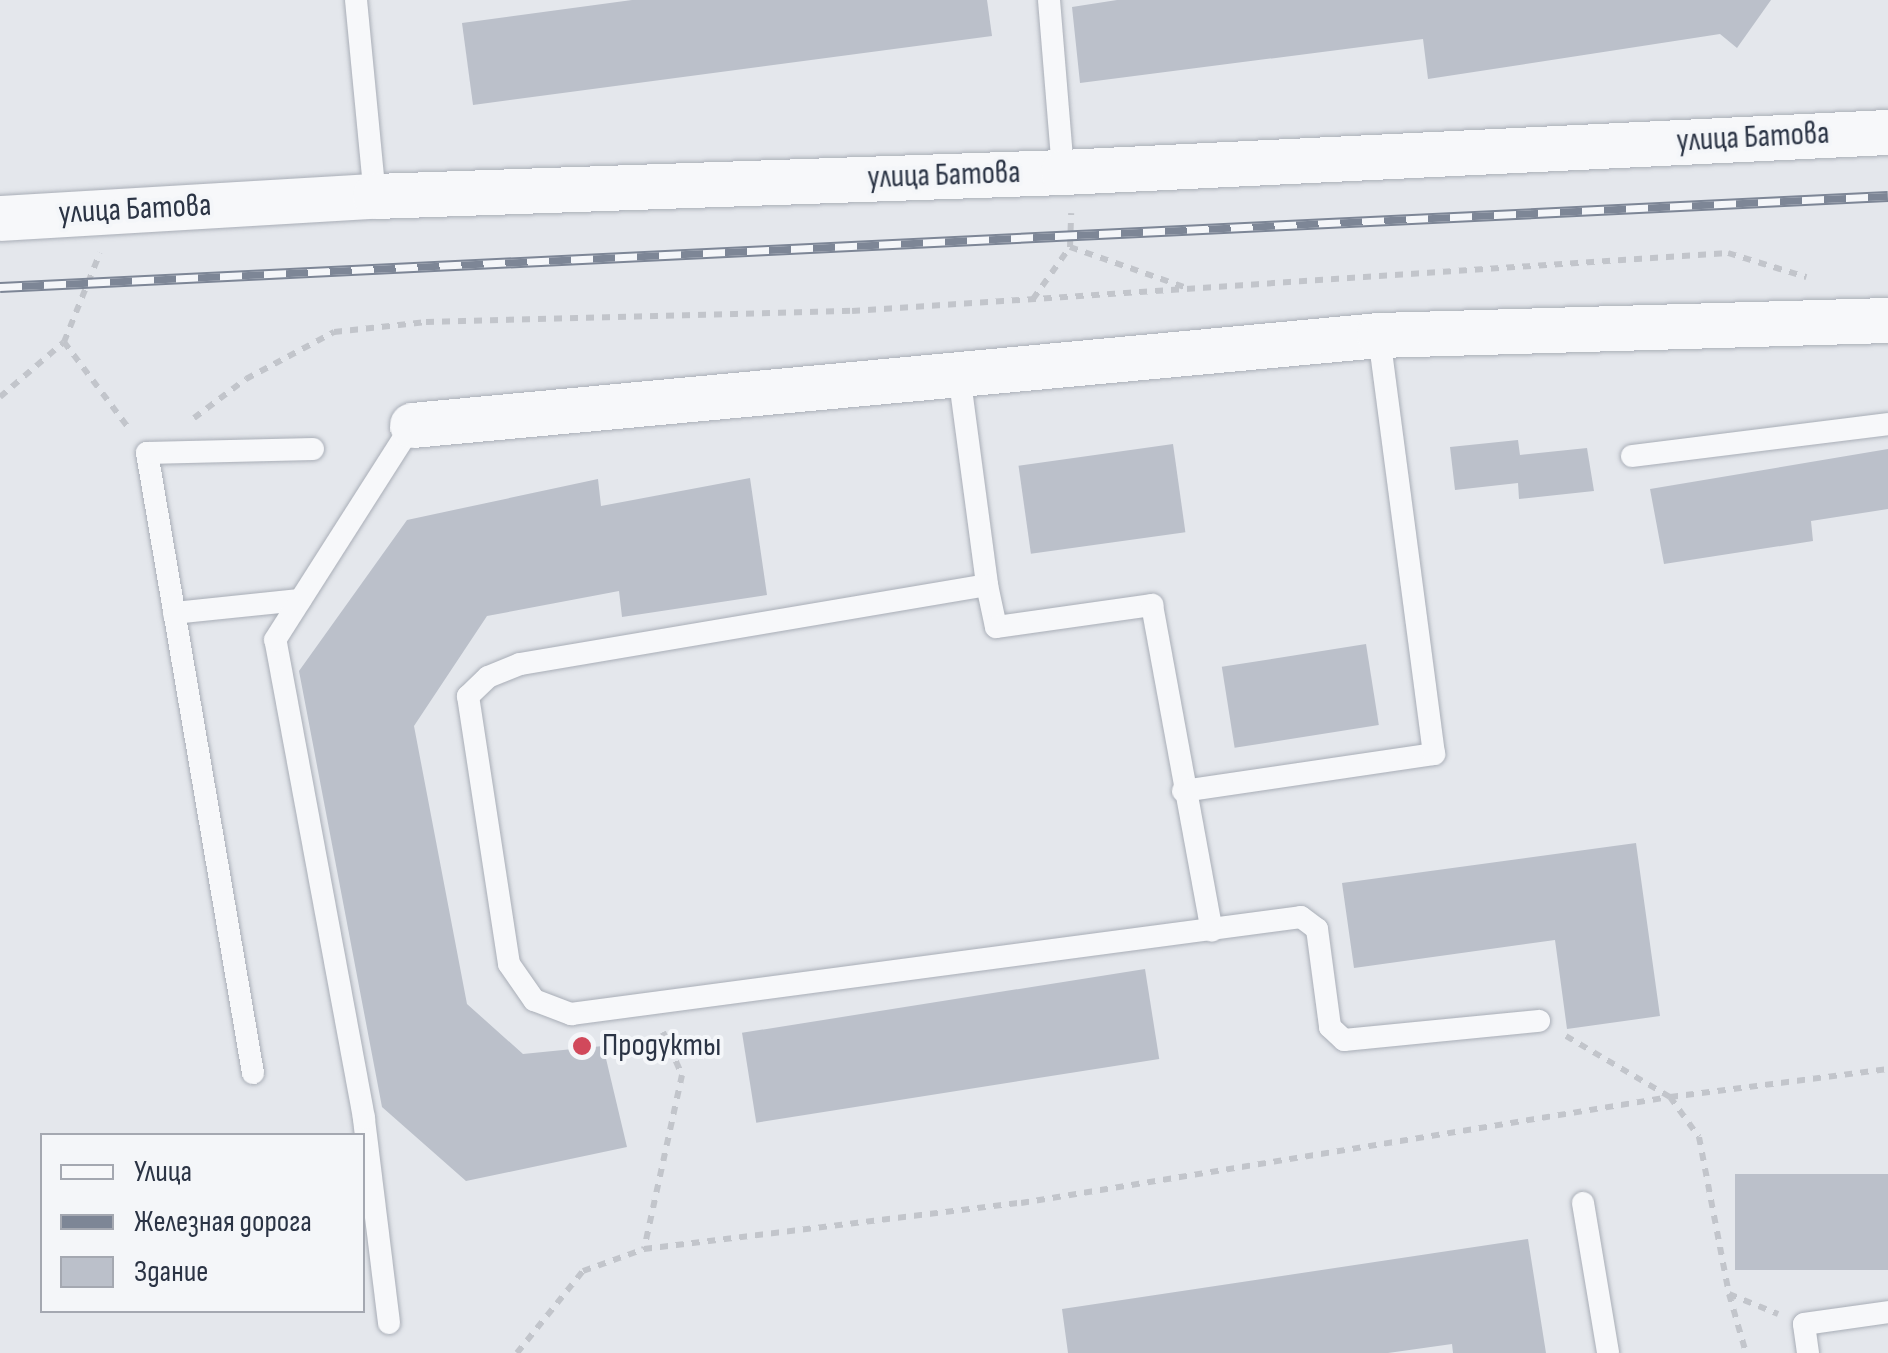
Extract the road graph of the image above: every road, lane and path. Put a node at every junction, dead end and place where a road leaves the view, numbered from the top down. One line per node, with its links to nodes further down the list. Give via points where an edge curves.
1 (356, 0): 5 (lane)
2 (1048, 0): 4 (lane)
3 (1888, 132): 4 (street, улица Батова)
4 (1063, 172): 5 (street, улица Батова); 8 (path)
5 (375, 196): 6 (street, улица Батова)
6 (119, 211): 7 (street, улица Батова); 14 (path)
7 (0, 218)
8 (1070, 246): 10 (path); 11 (path)
9 (1817, 280): 10 (path, via 1728,253)
10 (1192, 290): 11 (path)
11 (1032, 300): 20 (path, via 426,322 334,332 246,379)
12 (1888, 320): 13 (street)
13 (1378, 335): 15 (street); 25 (lane, via 1434,754)
14 (64, 342): 16 (path); 20 (path)
15 (960, 374): 18 (street); 22 (lane)
16 (0, 397)
17 (1888, 424): 21 (lane)
18 (412, 426): 23 (lane)
19 (313, 450): 20 (lane)
20 (147, 453): 24 (lane)
21 (1632, 456)
22 (987, 585): 25 (lane, via 996,627 1152,605); 27 (lane, via 520,664 488,677 468,696 509,964 534,1000 571,1014)
23 (300, 600): 24 (lane); 36 (lane, via 274,640 364,1118)
24 (174, 613): 30 (lane)
25 (1183, 791): 26 (lane)
26 (1212, 931): 27 (lane); 28 (lane, via 1312,920 1330,1028 1344,1040)
27 (646, 1004): 33 (path, via 682,1075)
28 (1539, 1020): 31 (path)
29 (1888, 1070): 31 (path)
30 (253, 1073)
31 (1670, 1097): 33 (path, via 1021,1203); 34 (path, via 1698,1137)
32 (1583, 1203): 39 (lane)
33 (644, 1249): 38 (path, via 583,1271)
34 (1729, 1294): 37 (path); 40 (path)
35 (1888, 1312): 37 (lane)
36 (389, 1323)
37 (1804, 1324): 41 (lane)
38 (517, 1353)
39 (1608, 1353)
40 (1746, 1353)
41 (1808, 1353)

